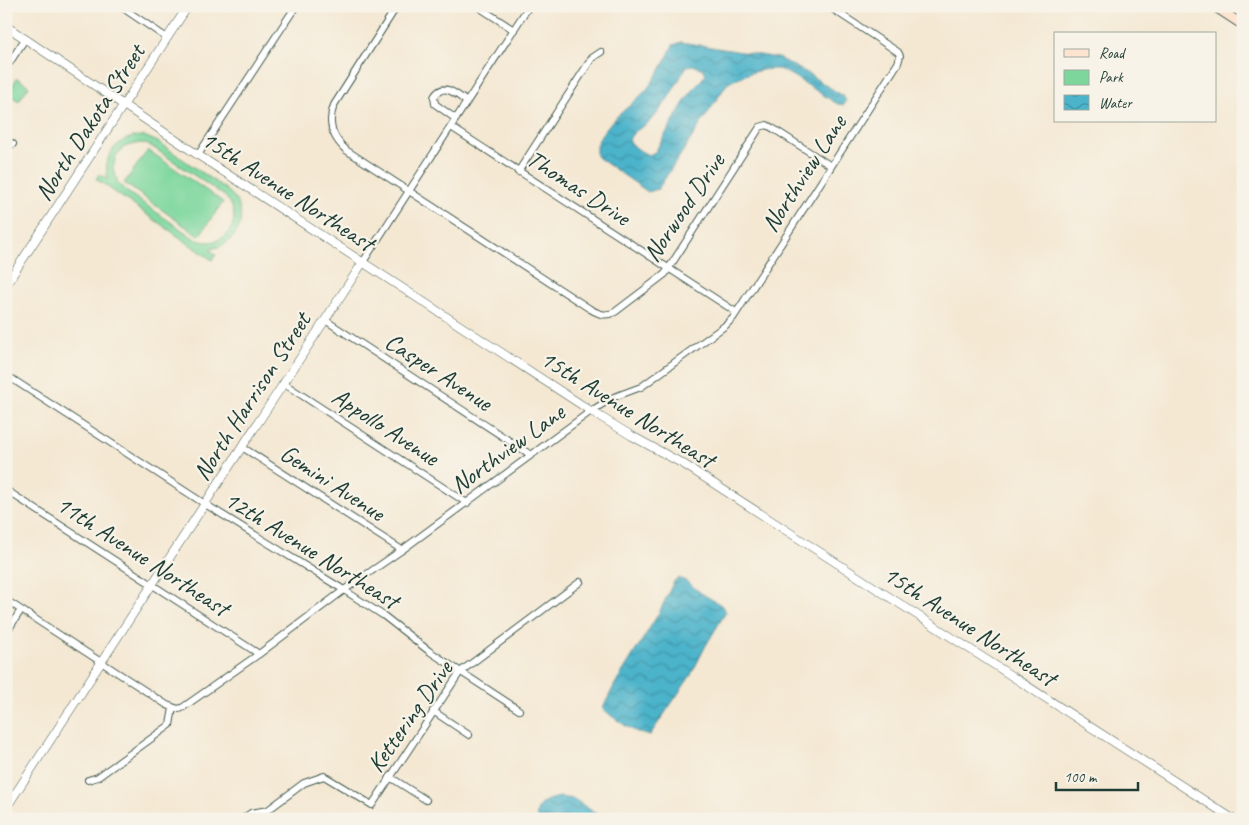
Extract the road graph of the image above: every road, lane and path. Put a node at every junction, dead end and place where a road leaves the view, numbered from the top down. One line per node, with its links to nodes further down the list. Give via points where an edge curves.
1 (120, 6): 12 (street)
2 (188, 6): 12 (street, North Dakota Street)
3 (296, 6): 22 (street)
4 (397, 6): 25 (street, Norwood Drive, via 334,105 330,122 338,142 346,150)
5 (477, 6): 11 (street)
6 (529, 6): 11 (street, North Harrison Street)
7 (828, 6): 23 (street, Northview Lane, via 900,56)
8 (1214, 6): 9 (main road)
9 (1243, 25)
10 (6, 26): 13 (street, 15th Avenue Northeast)
11 (514, 30): 16 (street, North Harrison Street)
12 (167, 38): 17 (street, North Dakota Street)
13 (25, 39): 15 (street); 17 (street, 15th Avenue Northeast)
14 (601, 52): 24 (street, via 592,58)
15 (6, 68)
16 (467, 102): 18 (street, North Harrison Street); 18 (street, via 449,90 437,91 435,104)
17 (123, 105): 22 (street, 15th Avenue Northeast); 28 (street, North Dakota Street)
18 (456, 119): 19 (street, North Harrison Street)
19 (451, 127): 24 (street, Thomas Drive); 25 (street, North Harrison Street)
20 (6, 140): 21 (street)
21 (13, 144)
22 (198, 155): 26 (street, 15th Avenue Northeast)
23 (831, 166): 27 (street, Norwood Drive, via 767,125 760,127); 29 (street, Northview Lane)
24 (518, 172): 27 (street, Thomas Drive)
25 (409, 191): 26 (street, North Harrison Street); 27 (street, Norwood Drive, via 602,315 615,312 661,278)
26 (363, 262): 30 (street, North Harrison Street); 33 (street, 15th Avenue Northeast)
27 (668, 269): 29 (street, Thomas Drive)
28 (6, 285)
29 (736, 312): 33 (street, Northview Lane, via 726,325 641,387 614,397)
30 (325, 320): 32 (street, North Harrison Street); 35 (street, Casper Avenue)
31 (6, 376): 38 (street, 12th Avenue Northeast)
32 (284, 383): 34 (street, North Harrison Street); 37 (street, Appollo Avenue)
33 (591, 411): 35 (street, Northview Lane); 58 (street, 15th Avenue Northeast, via 685,465)
34 (242, 447): 38 (street, North Harrison Street); 39 (street, Gemini Avenue)
35 (531, 455): 37 (street, Northview Lane)
36 (6, 490): 41 (street, 11th Avenue Northeast)
37 (467, 503): 39 (street, Northview Lane)
38 (205, 504): 41 (street, North Harrison Street); 42 (street, 12th Avenue Northeast)
39 (402, 550): 42 (street, Northview Lane)
40 (580, 582): 48 (street, Kettering Drive)
41 (152, 585): 46 (street, 11th Avenue Northeast); 47 (street, North Harrison Street)
42 (344, 590): 46 (street, Northview Lane); 48 (street, 12th Avenue Northeast)
43 (6, 600): 44 (street)
44 (21, 610): 45 (street); 47 (street)
45 (6, 633)
46 (259, 654): 49 (street, Northview Lane, via 190,704)
47 (101, 663): 49 (street); 56 (street, North Harrison Street)
48 (460, 672): 50 (street, 12th Avenue Northeast); 51 (street, Kettering Drive)
49 (175, 709): 54 (street, via 170,725 98,777)
50 (519, 710)
51 (433, 711): 52 (street); 53 (street, Kettering Drive)
52 (469, 735)
53 (390, 777): 55 (street); 57 (street, Kettering Drive, via 372,805 324,776 304,783 268,810)
54 (88, 780)
55 (426, 800)
56 (6, 808)
57 (242, 819)
58 (1233, 819)

